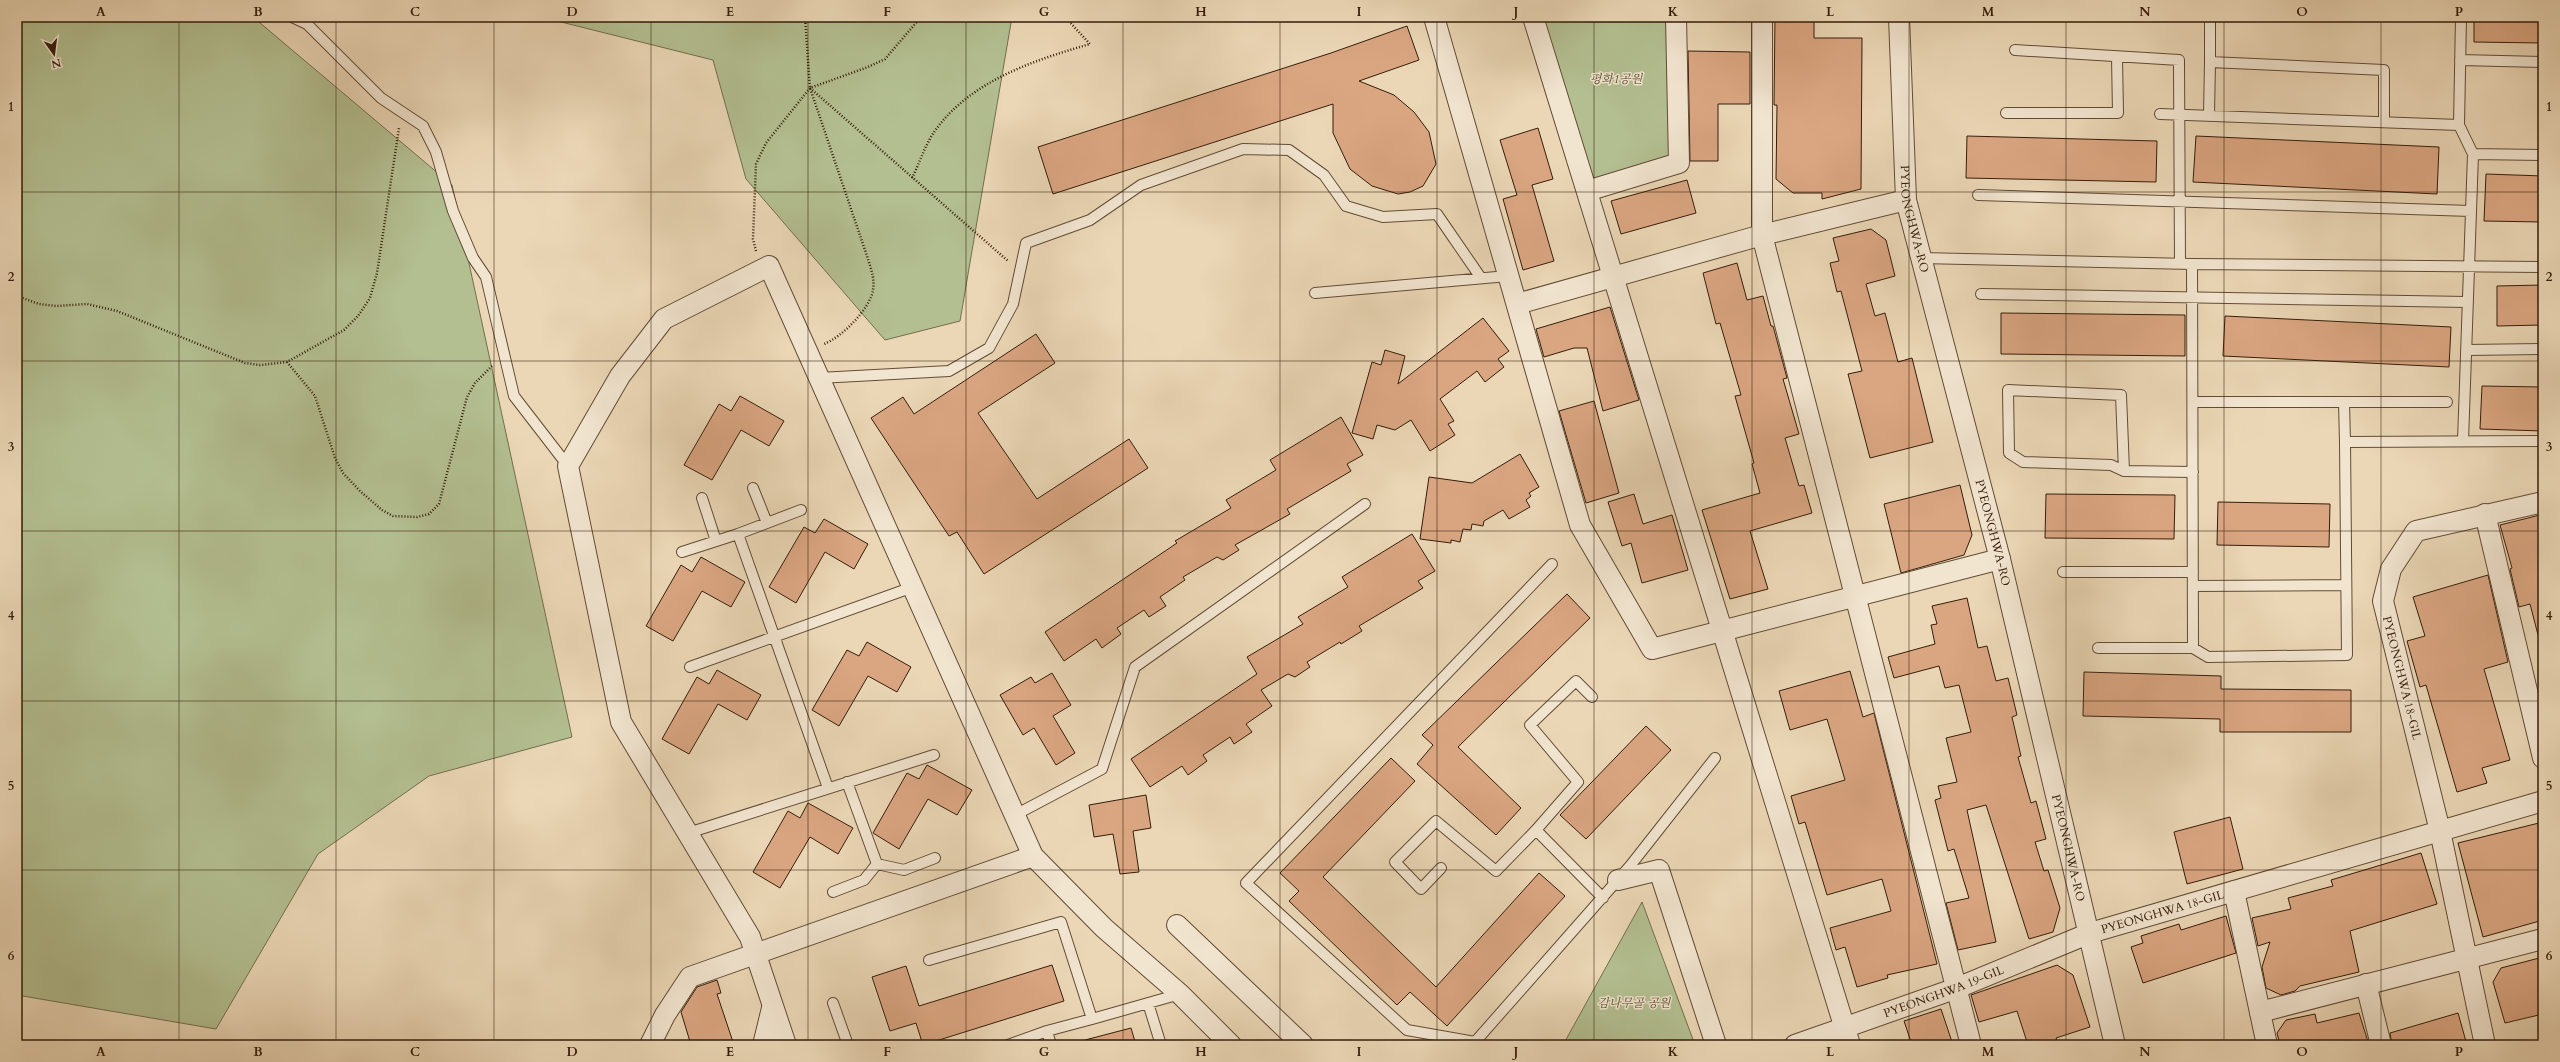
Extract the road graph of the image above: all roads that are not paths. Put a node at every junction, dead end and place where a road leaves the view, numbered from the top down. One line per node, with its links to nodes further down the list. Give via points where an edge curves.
1 (292, 17): 50 (lane, via 307,24 381,98 423,126 436,152 453,211 473,258 486,277 514,396)
2 (1434, 17): 34 (street)
3 (1533, 17): 22 (street)
4 (1676, 17): 22 (street, via 1678,163)
5 (1762, 17): 27 (street)
6 (1899, 17): 24 (street, PYEONGHWA-RO)
7 (2210, 17): 12 (lane)
8 (2461, 17): 11 (lane)
9 (2015, 50): 10 (lane)
10 (2117, 57): 14 (lane, via 2118,113); 16 (lane, via 2179,60)
11 (2460, 60): 13 (lane); 19 (lane)
12 (2210, 62): 17 (lane); 18 (lane, via 2384,70)
13 (2543, 62)
14 (2006, 113)
15 (2160, 114): 16 (lane)
16 (2179, 114): 17 (lane); 25 (lane)
17 (2209, 115): 18 (lane)
18 (2384, 122): 19 (lane)
19 (2459, 125): 20 (lane)
20 (2473, 154): 21 (lane); 26 (lane)
21 (2543, 155)
22 (1587, 191): 33 (street)
23 (1978, 195): 25 (lane)
24 (1906, 200): 27 (street); 28 (street, PYEONGHWA-RO)
25 (2180, 202): 26 (lane); 29 (lane)
26 (2471, 211): 31 (lane)
27 (1762, 235): 33 (street); 70 (street)
28 (1920, 258): 29 (lane); 63 (street, PYEONGHWA-RO)
29 (2180, 263): 30 (lane)
30 (2192, 264): 31 (lane); 38 (lane)
31 (2469, 266): 32 (lane); 39 (lane)
32 (2543, 267)
33 (1613, 275): 40 (street); 71 (street)
34 (1508, 276): 35 (lane); 40 (street)
35 (1481, 278): 36 (lane); 43 (lane, via 1437,214 1383,217 1346,206 1324,175 1290,150 1243,149 1141,185 1090,220 1026,243 1012,304 989,348 949,372)
36 (1315, 293)
37 (1981, 294): 38 (lane)
38 (2192, 297): 39 (lane); 44 (lane)
39 (2468, 302): 42 (lane)
40 (1517, 304): 71 (street, via 1580,525 1652,649)
41 (2543, 349): 42 (lane)
42 (2466, 350): 47 (lane)
43 (819, 378): 50 (street, via 769,266 664,319 620,376); 69 (street)
44 (2193, 402): 45 (lane); 52 (lane)
45 (2344, 402): 46 (lane); 49 (lane)
46 (2447, 402)
47 (2463, 441): 48 (lane); 49 (lane)
48 (2543, 441)
49 (2345, 442): 67 (lane)
50 (568, 466): 86 (street, via 621,722)
51 (2124, 471): 51 (lane, via 2111,465 2023,462 2009,453 2008,390 2120,395); 52 (lane)
52 (2193, 472): 66 (lane)
53 (754, 488): 59 (lane)
54 (702, 498): 61 (lane)
55 (2543, 502): 58 (street)
56 (1365, 504): 83 (lane, via 1135,667 1102,769)
57 (801, 510): 59 (lane)
58 (2485, 514): 79 (street); 85 (street, PYEONGHWA 18-GIL, via 2416,531 2391,569 2383,602)
59 (767, 523): 60 (lane)
60 (738, 534): 61 (lane); 72 (lane)
61 (716, 541): 62 (lane)
62 (682, 552)
63 (2000, 559): 70 (street); 96 (street, PYEONGHWA-RO)
64 (1552, 564): 111 (lane, via 1246,883 1407,1030)
65 (2063, 572): 66 (lane)
66 (2193, 572): 68 (lane)
67 (2346, 585): 68 (lane); 74 (lane, via 2347,655 2208,657)
68 (2193, 586): 74 (lane)
69 (913, 587): 72 (lane); 83 (street)
70 (1857, 596): 71 (street); 102 (street)
71 (1721, 631): 110 (street)
72 (775, 638): 75 (lane); 81 (lane)
73 (2098, 648): 74 (lane)
74 (2193, 648)
75 (690, 667)
76 (1592, 697): 84 (lane, via 1576,681 1530,725 1578,782)
77 (934, 755): 80 (lane)
78 (1715, 758): 91 (lane)
79 (2543, 758)
80 (847, 782): 81 (lane); 89 (lane)
81 (828, 788): 86 (lane)
82 (2543, 801): 85 (street, PYEONGHWA 18-GIL)
83 (1015, 815): 87 (street)
84 (1536, 830): 90 (lane, via 1496,870 1436,821 1395,862 1421,889); 94 (lane)
85 (2440, 831): 92 (street, PYEONGHWA 18-GIL); 99 (street, PYEONGHWA 18-GIL)
86 (688, 833): 98 (street, via 750,937)
87 (1033, 856): 98 (street); 103 (street, via 1104,928)
88 (935, 858): 89 (lane, via 904,870)
89 (876, 864): 93 (lane, via 864,880)
90 (1441, 868)
91 (1618, 880): 94 (lane); 121 (street, via 1659,870)
92 (2234, 891): 96 (street, PYEONGHWA 18-GIL); 107 (street, PYEONGHWA 18-GIL)
93 (833, 892)
94 (1603, 898): 111 (lane)
95 (1177, 925): 120 (street)
96 (2090, 933): 102 (street, PYEONGHWA 19-GIL); 124 (street, PYEONGHWA-RO)
97 (2543, 940): 99 (street)
98 (756, 954): 106 (street); 112 (street, via 690,977 665,1015)
99 (2467, 958): 101 (street); 127 (street, PYEONGHWA 18-GIL)
100 (929, 960): 108 (lane, via 1061,922)
101 (2366, 984): 107 (street); 126 (street)
102 (1957, 988): 110 (street, PYEONGHWA 19-GIL); 123 (street)
103 (1180, 994): 105 (lane); 119 (street)
104 (833, 1003): 115 (lane)
105 (1148, 1003): 108 (lane); 118 (lane)
106 (772, 1008): 113 (street); 114 (street)
107 (2260, 1012): 125 (street, PYEONGHWA 18-GIL)
108 (1092, 1019): 109 (lane)
109 (1047, 1032): 116 (lane); 117 (lane)
110 (1848, 1036): 122 (street, PYEONGHWA 19-GIL)
111 (1475, 1044)
112 (650, 1045)
113 (763, 1045)
114 (786, 1045)
115 (848, 1045)
116 (1008, 1045)
117 (1051, 1045)
118 (1161, 1045)
119 (1231, 1045)
120 (1302, 1045)
121 (1716, 1045)
122 (1795, 1045)
123 (1971, 1045)
124 (2115, 1045)
125 (2267, 1045)
126 (2381, 1045)
127 (2486, 1045)

